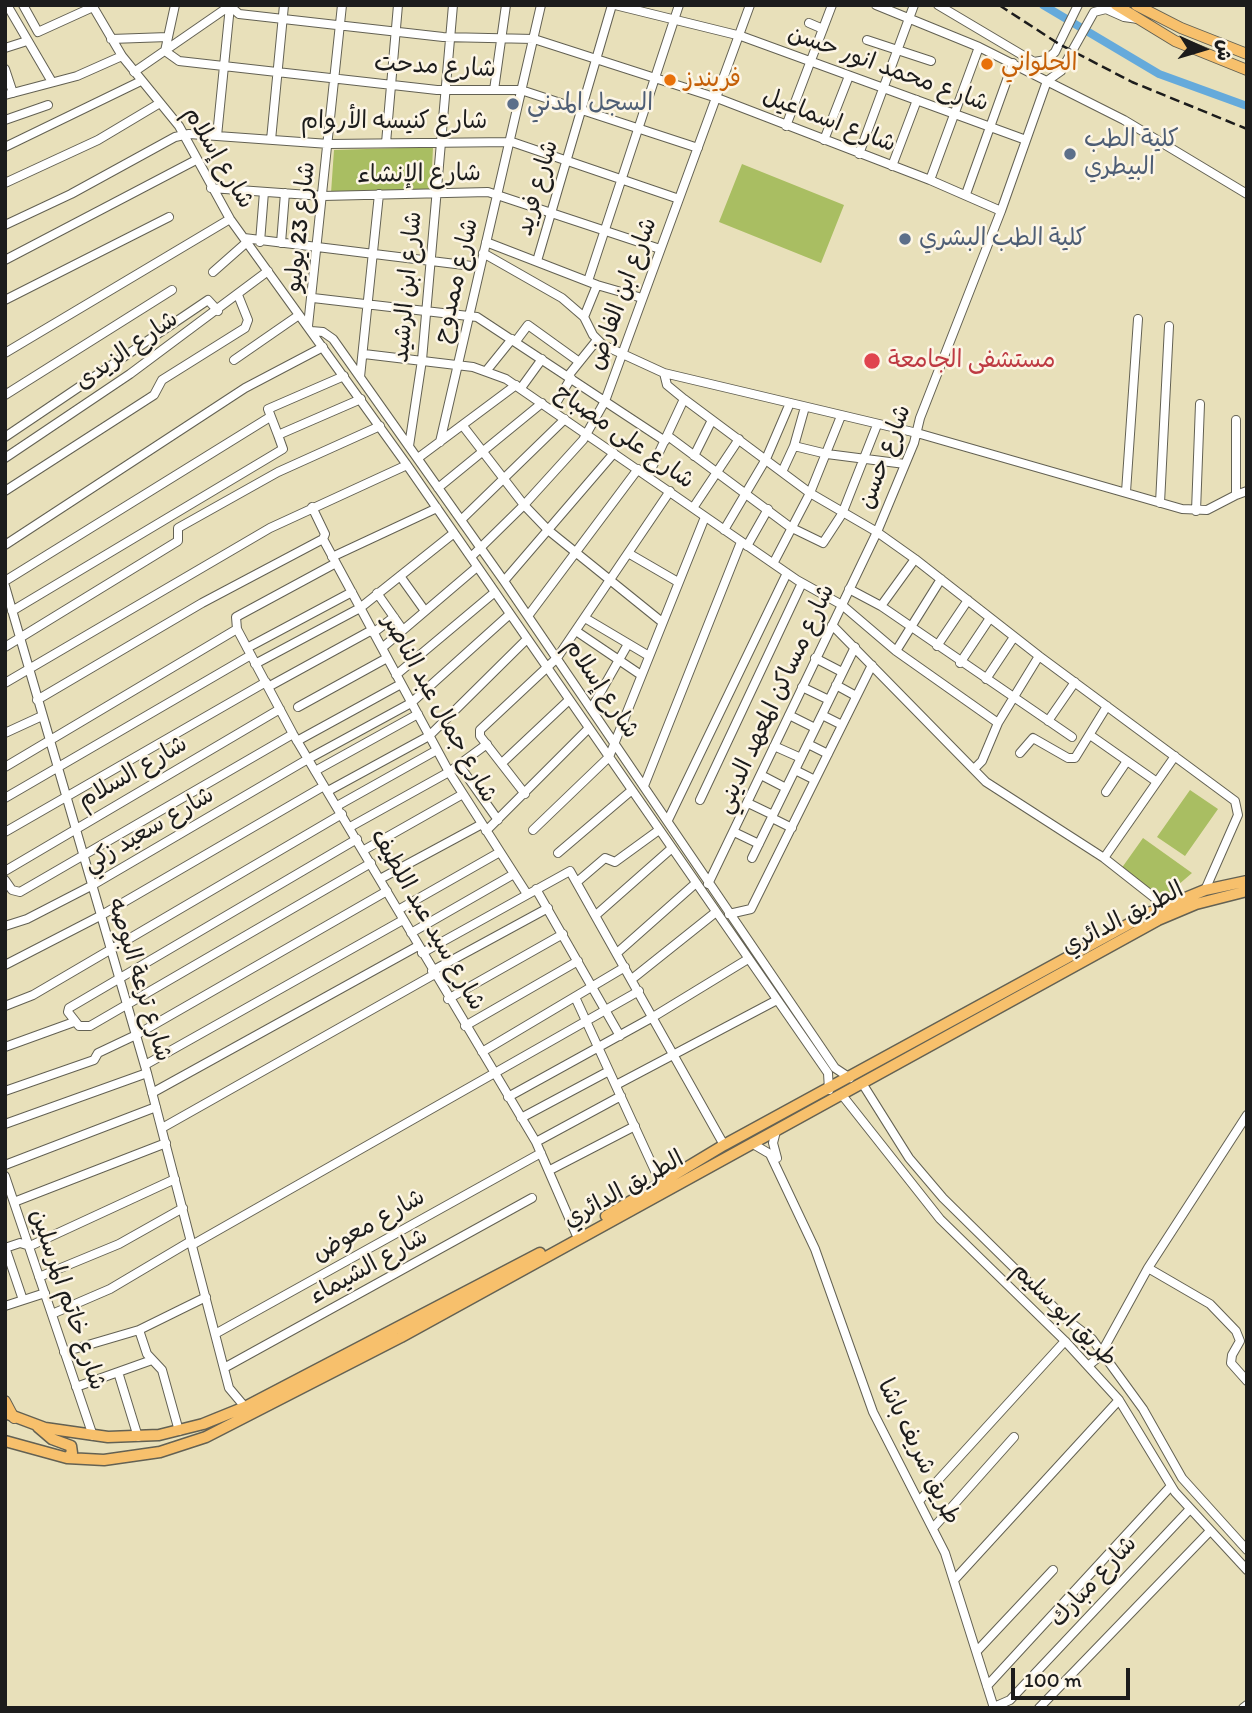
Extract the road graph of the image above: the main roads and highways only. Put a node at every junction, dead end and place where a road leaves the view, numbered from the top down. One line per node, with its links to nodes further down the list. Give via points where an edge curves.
1 (1116, 5): 4 (main road, via 1175,41)
2 (1136, 5): 3 (main road)
3 (1247, 54)
4 (1247, 70)
5 (1241, 887): 6 (highway, الطريق الدائري)
6 (1218, 892): 7 (highway, الطريق الدائري); 7 (highway, الطريق الدائري, via 1205,890 1165,906)
7 (945, 1032): 8 (highway, الطريق الدائري)
8 (922, 1043): 9 (highway, الطريق الدائري); 9 (highway, الطريق الدائري, via 842,1095 753,1144 736,1153)
9 (719, 1153): 13 (highway, الطريق الدائري, via 576,1234 245,1407 179,1431); 16 (highway, الطريق الدائري, via 401,1337 221,1431 175,1448)
10 (5, 1401): 11 (main road)
11 (10, 1415): 12 (highway, الطريق الدائري)
12 (38, 1426): 13 (highway, الطريق الدائري); 15 (highway, via 52,1439 71,1446)
13 (122, 1438): 16 (highway, via 118,1446)
14 (5, 1441): 15 (highway, الطريق الدائري)
15 (67, 1458): 16 (highway, الطريق الدائري)
16 (124, 1458)

